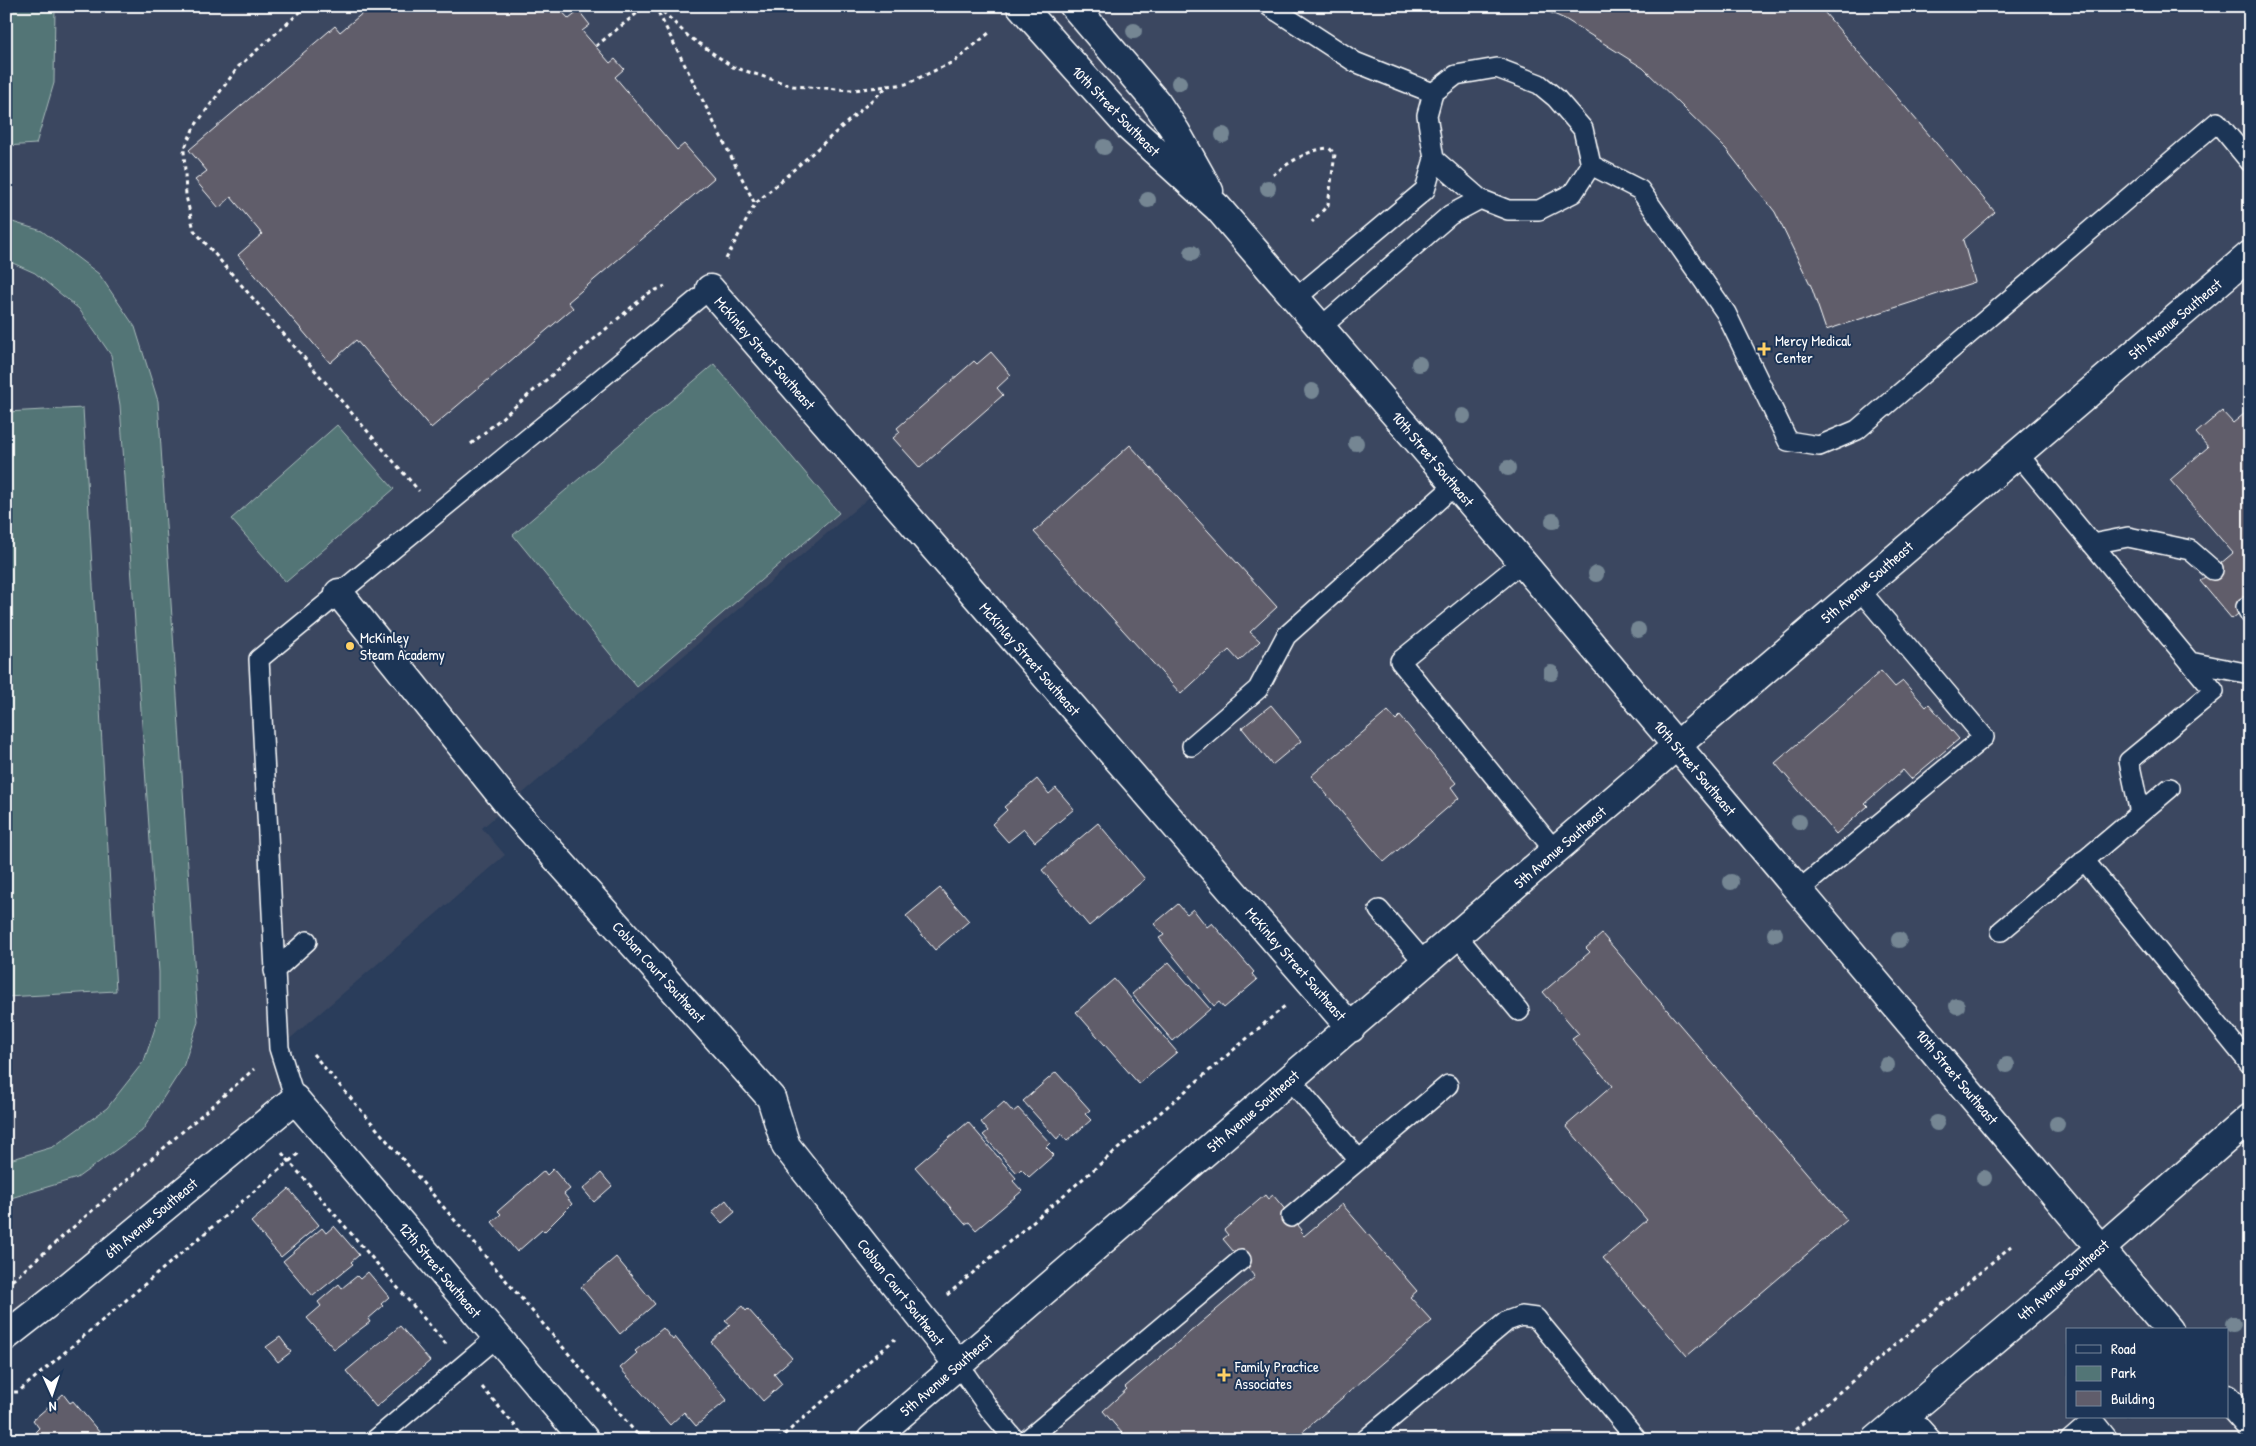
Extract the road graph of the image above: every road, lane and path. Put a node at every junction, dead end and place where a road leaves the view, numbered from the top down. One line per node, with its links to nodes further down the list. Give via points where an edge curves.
1 (307, 6): 28 (path, via 239,66 194,127 184,150 186,196 194,230)
2 (646, 6): 8 (path)
3 (656, 6): 9 (path, via 688,36 733,68 793,86 853,90); 16 (path)
4 (1021, 6): 17 (street, 10th Street Southeast, via 1130,128)
5 (1074, 6): 17 (street, 10th Street Southeast, via 1156,102)
6 (1268, 6): 10 (lane, via 1355,62)
7 (989, 33): 9 (path, via 955,62 906,84)
8 (596, 46)
9 (889, 85): 16 (path)
10 (1433, 93): 11 (lane, via 1427,115); 13 (lane, via 1456,75 1497,68 1539,84 1583,129)
11 (1434, 159): 15 (lane); 22 (lane, via 1425,190)
12 (2250, 162): 13 (lane, via 2217,122 1857,430 1819,446 1788,442 1726,313 1640,190)
13 (1591, 164): 15 (lane, via 1574,193 1539,210 1508,210)
14 (1273, 175): 18 (path, via 1289,163 1321,148 1329,148 1335,154 1328,205)
15 (1480, 199): 23 (lane, via 1450,215)
16 (755, 204): 21 (path)
17 (1218, 208): 22 (street, 10th Street Southeast)
18 (1312, 222)
19 (2250, 255): 25 (street, 5th Avenue Southeast)
20 (673, 283): 24 (path, via 647,294)
21 (710, 289): 30 (lane); 53 (street, McKinley Street Southeast)
22 (1296, 298): 23 (street, 10th Street Southeast)
23 (1321, 327): 27 (street, 10th Street Southeast)
24 (469, 445)
25 (2017, 453): 31 (lane); 34 (street, 5th Avenue Southeast)
26 (425, 483): 28 (path)
27 (1455, 485): 32 (street, 10th Street Southeast); 38 (lane, via 1286,636 1258,689)
28 (418, 489): 29 (path); 30 (path)
29 (410, 496)
30 (437, 512): 35 (lane)
31 (2092, 544): 33 (lane, via 2128,537 2190,550); 36 (lane)
32 (1522, 562): 39 (street, 10th Street Southeast); 42 (lane, via 1400,661)
33 (2213, 570)
34 (1859, 588): 39 (street, 5th Avenue Southeast); 44 (lane, via 1984,737)
35 (339, 593): 50 (lane, via 260,659); 70 (street, Cobban Court Southeast, via 509,804 771,1098 786,1146)
36 (2190, 662): 37 (lane); 41 (lane, via 2214,691 2129,761)
37 (2250, 674)
38 (1192, 746)
39 (1676, 746): 42 (street, 5th Avenue Southeast); 44 (street, 10th Street Southeast)
40 (2170, 788): 41 (lane)
41 (2140, 813): 43 (lane)
42 (1555, 851): 47 (street, 5th Avenue Southeast)
43 (2084, 860): 46 (lane); 55 (lane)
44 (1800, 890): 67 (street, 10th Street Southeast)
45 (1379, 910): 49 (lane)
46 (2001, 931)
47 (1457, 936): 49 (street, 5th Avenue Southeast); 52 (lane)
48 (307, 941): 50 (lane)
49 (1425, 963): 53 (street, 5th Avenue Southeast)
50 (274, 971): 59 (lane, via 279,1048)
51 (1293, 999): 70 (path)
52 (1519, 1010)
53 (1351, 1028): 57 (street, 5th Avenue Southeast)
54 (308, 1048): 83 (path)
55 (2250, 1064)
56 (259, 1065): 69 (path)
57 (1290, 1079): 64 (lane); 74 (street, 5th Avenue Southeast)
58 (1448, 1085): 64 (lane)
59 (295, 1099): 61 (street, 6th Avenue Southeast); 73 (street, 12th Street Southeast)
60 (2250, 1118): 67 (street, 4th Avenue Southeast)
61 (261, 1128): 63 (path); 72 (street, 6th Avenue Southeast)
62 (303, 1149): 63 (path)
63 (289, 1160): 75 (path); 76 (path, via 18,1392)
64 (1359, 1160): 65 (lane)
65 (1291, 1217)
66 (2011, 1246): 90 (path)
67 (2101, 1247): 71 (street, 10th Street Southeast); 78 (street, 4th Avenue Southeast)
68 (1241, 1260): 87 (lane)
69 (6, 1286)
70 (920, 1317): 74 (street, Cobban Court Southeast); 84 (path)
71 (2167, 1328)
72 (6, 1336)
73 (497, 1337): 75 (lane); 82 (street, 12th Street Southeast)
74 (958, 1364): 85 (street, 5th Avenue Southeast); 86 (lane)
75 (463, 1365): 80 (lane); 81 (path)
76 (6, 1392)
77 (2228, 1400): 79 (street)
78 (1907, 1412): 91 (street, 4th Avenue Southeast); 92 (lane)
79 (2250, 1426)
80 (375, 1440)
81 (527, 1440)
82 (585, 1440)
83 (642, 1440)
84 (778, 1440)
85 (871, 1440)
86 (1015, 1440)
87 (1027, 1440)
88 (1365, 1440): 89 (lane, via 1507,1321 1521,1316 1536,1318)
89 (1637, 1440)
90 (1784, 1440)
91 (1876, 1440)
92 (1932, 1440)
93 (2070, 1440): 94 (lane, via 2093,1420)
94 (2109, 1440)

